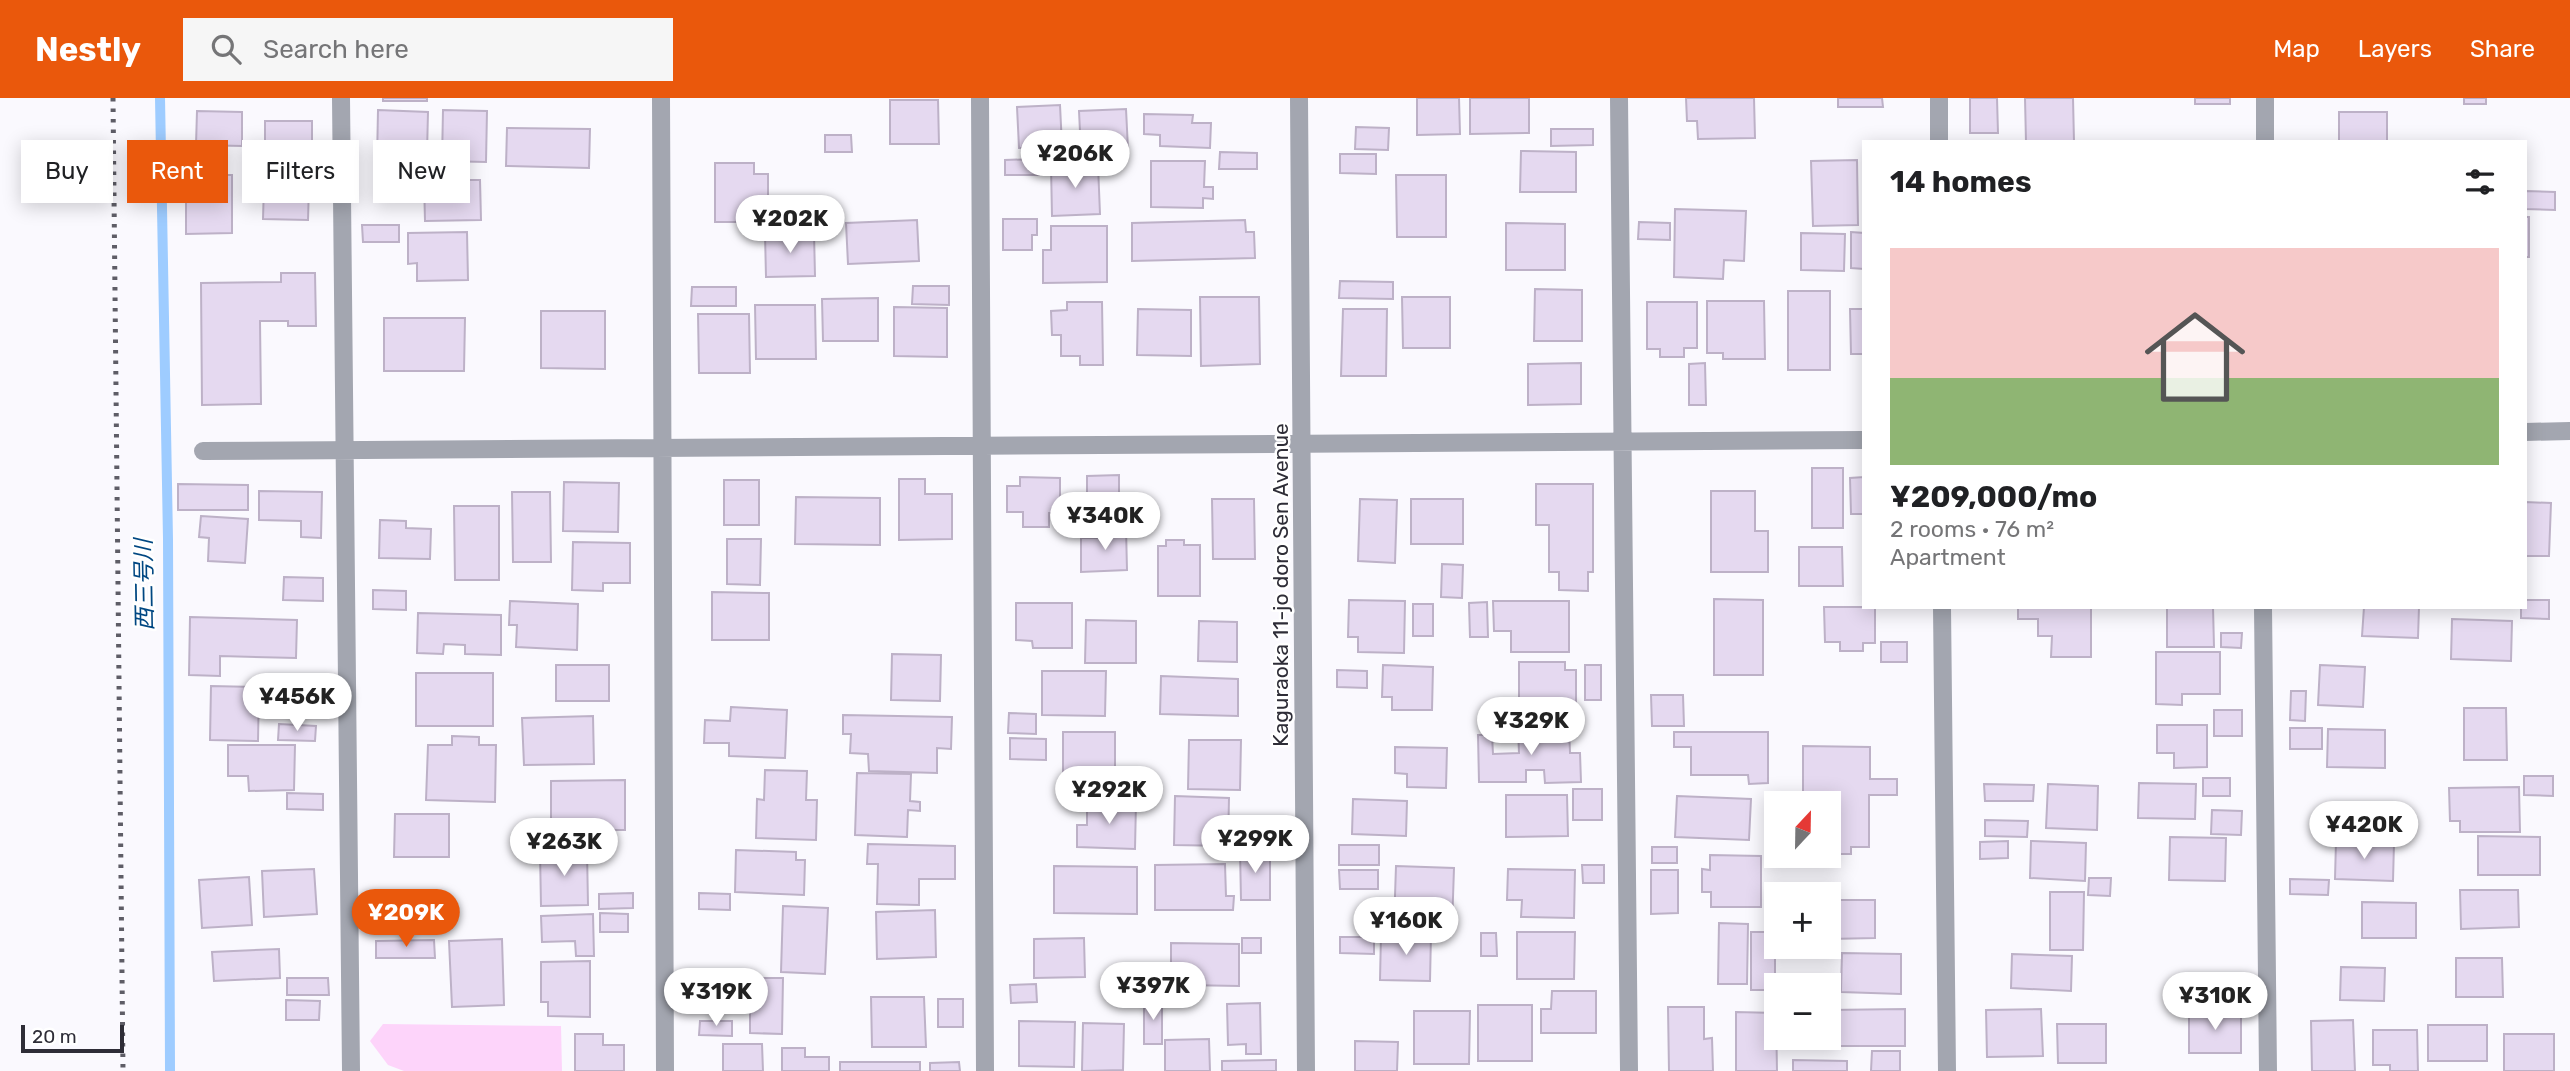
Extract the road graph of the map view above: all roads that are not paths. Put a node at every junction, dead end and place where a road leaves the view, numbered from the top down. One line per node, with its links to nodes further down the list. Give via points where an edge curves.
1 (341, 98): 17 (street)
2 (661, 98): 18 (street)
3 (980, 98): 15 (street)
4 (1299, 98): 14 (street, Kaguraoka 11-jo doro Sen Avenue)
5 (1619, 98): 13 (street)
6 (1939, 98): 8 (street)
7 (2265, 98): 9 (street)
8 (1939, 140)
9 (2265, 140)
10 (2570, 431): 11 (street)
11 (2527, 432)
12 (1862, 440): 13 (street)
13 (1622, 441): 14 (street); 25 (street)
14 (1302, 442): 15 (street); 24 (street, Kaguraoka 11-jo doro Sen Avenue)
15 (982, 446): 18 (street); 23 (street)
16 (203, 451): 17 (street)
17 (344, 451): 18 (street); 21 (street)
18 (663, 451): 22 (street)
19 (1942, 609): 26 (street)
20 (2263, 609): 27 (street)
21 (351, 1071)
22 (665, 1071)
23 (985, 1071)
24 (1306, 1071)
25 (1629, 1071)
26 (1947, 1071)
27 (2269, 1071)

